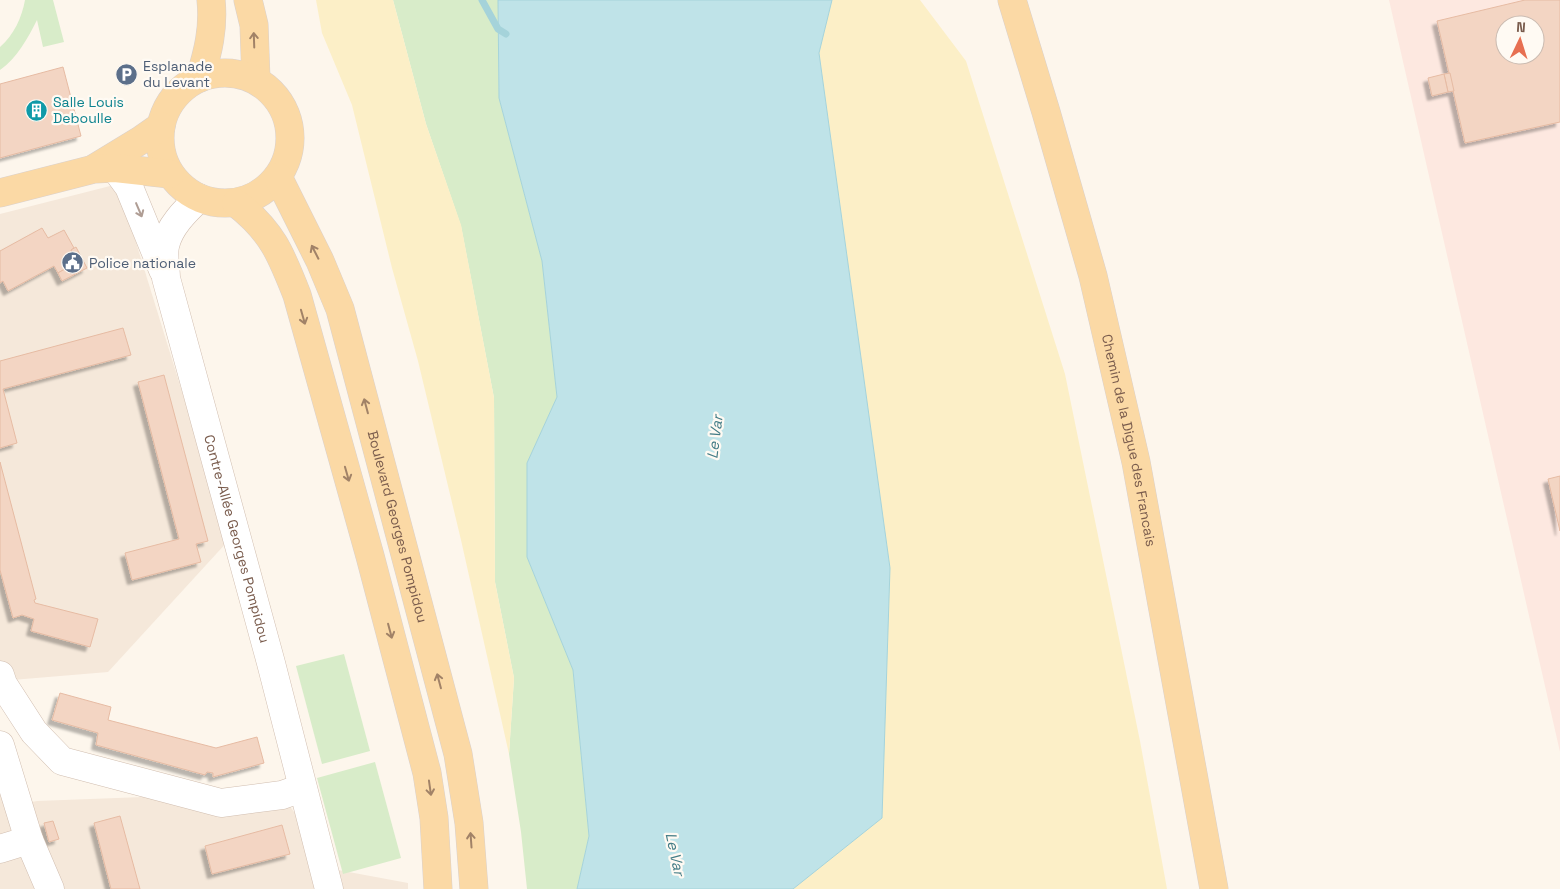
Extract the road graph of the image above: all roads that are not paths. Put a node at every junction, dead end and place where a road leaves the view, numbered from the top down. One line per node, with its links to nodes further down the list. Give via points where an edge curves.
1 (211, 0): 4 (main road, via 211,40)
2 (248, 0): 5 (main road, one-way to 2, via 254,24)
3 (1012, 0): 23 (main road, Chemin de la Digue des Francais, via 1093,276 1136,462)
4 (200, 78): 5 (main road, via 219,73 238,74); 6 (main road, via 175,97)
5 (256, 80): 9 (main road, via 271,91 289,123 291,142 287,161)
6 (161, 126): 7 (main road); 8 (main road, via 160,143)
7 (105, 168): 8 (main road); 10 (main road); 13 (street, one-way to 13, via 129,187)
8 (170, 174): 11 (main road)
9 (278, 177): 12 (main road, via 252,198); 22 (main road, Boulevard Georges Pompidou, one-way to 9, via 469,823 458,754 340,309)
10 (0, 193)
11 (199, 198): 12 (main road); 13 (street, Contre-Allée Georges Pompidou, via 186,209 172,229 165,247)
12 (236, 203): 21 (main road, one-way to 21, via 270,236 282,256 297,295 427,773 434,818)
13 (166, 278): 16 (street, Contre-Allée Georges Pompidou)
14 (0, 675): 16 (street, via 34,732 62,761 221,803 282,795)
15 (0, 745): 17 (street)
16 (302, 788): 20 (street, Contre-Allée Georges Pompidou)
17 (29, 840): 18 (street); 19 (street)
18 (0, 849)
19 (50, 889)
20 (328, 889)
21 (438, 889)
22 (474, 889)
23 (1214, 889)

